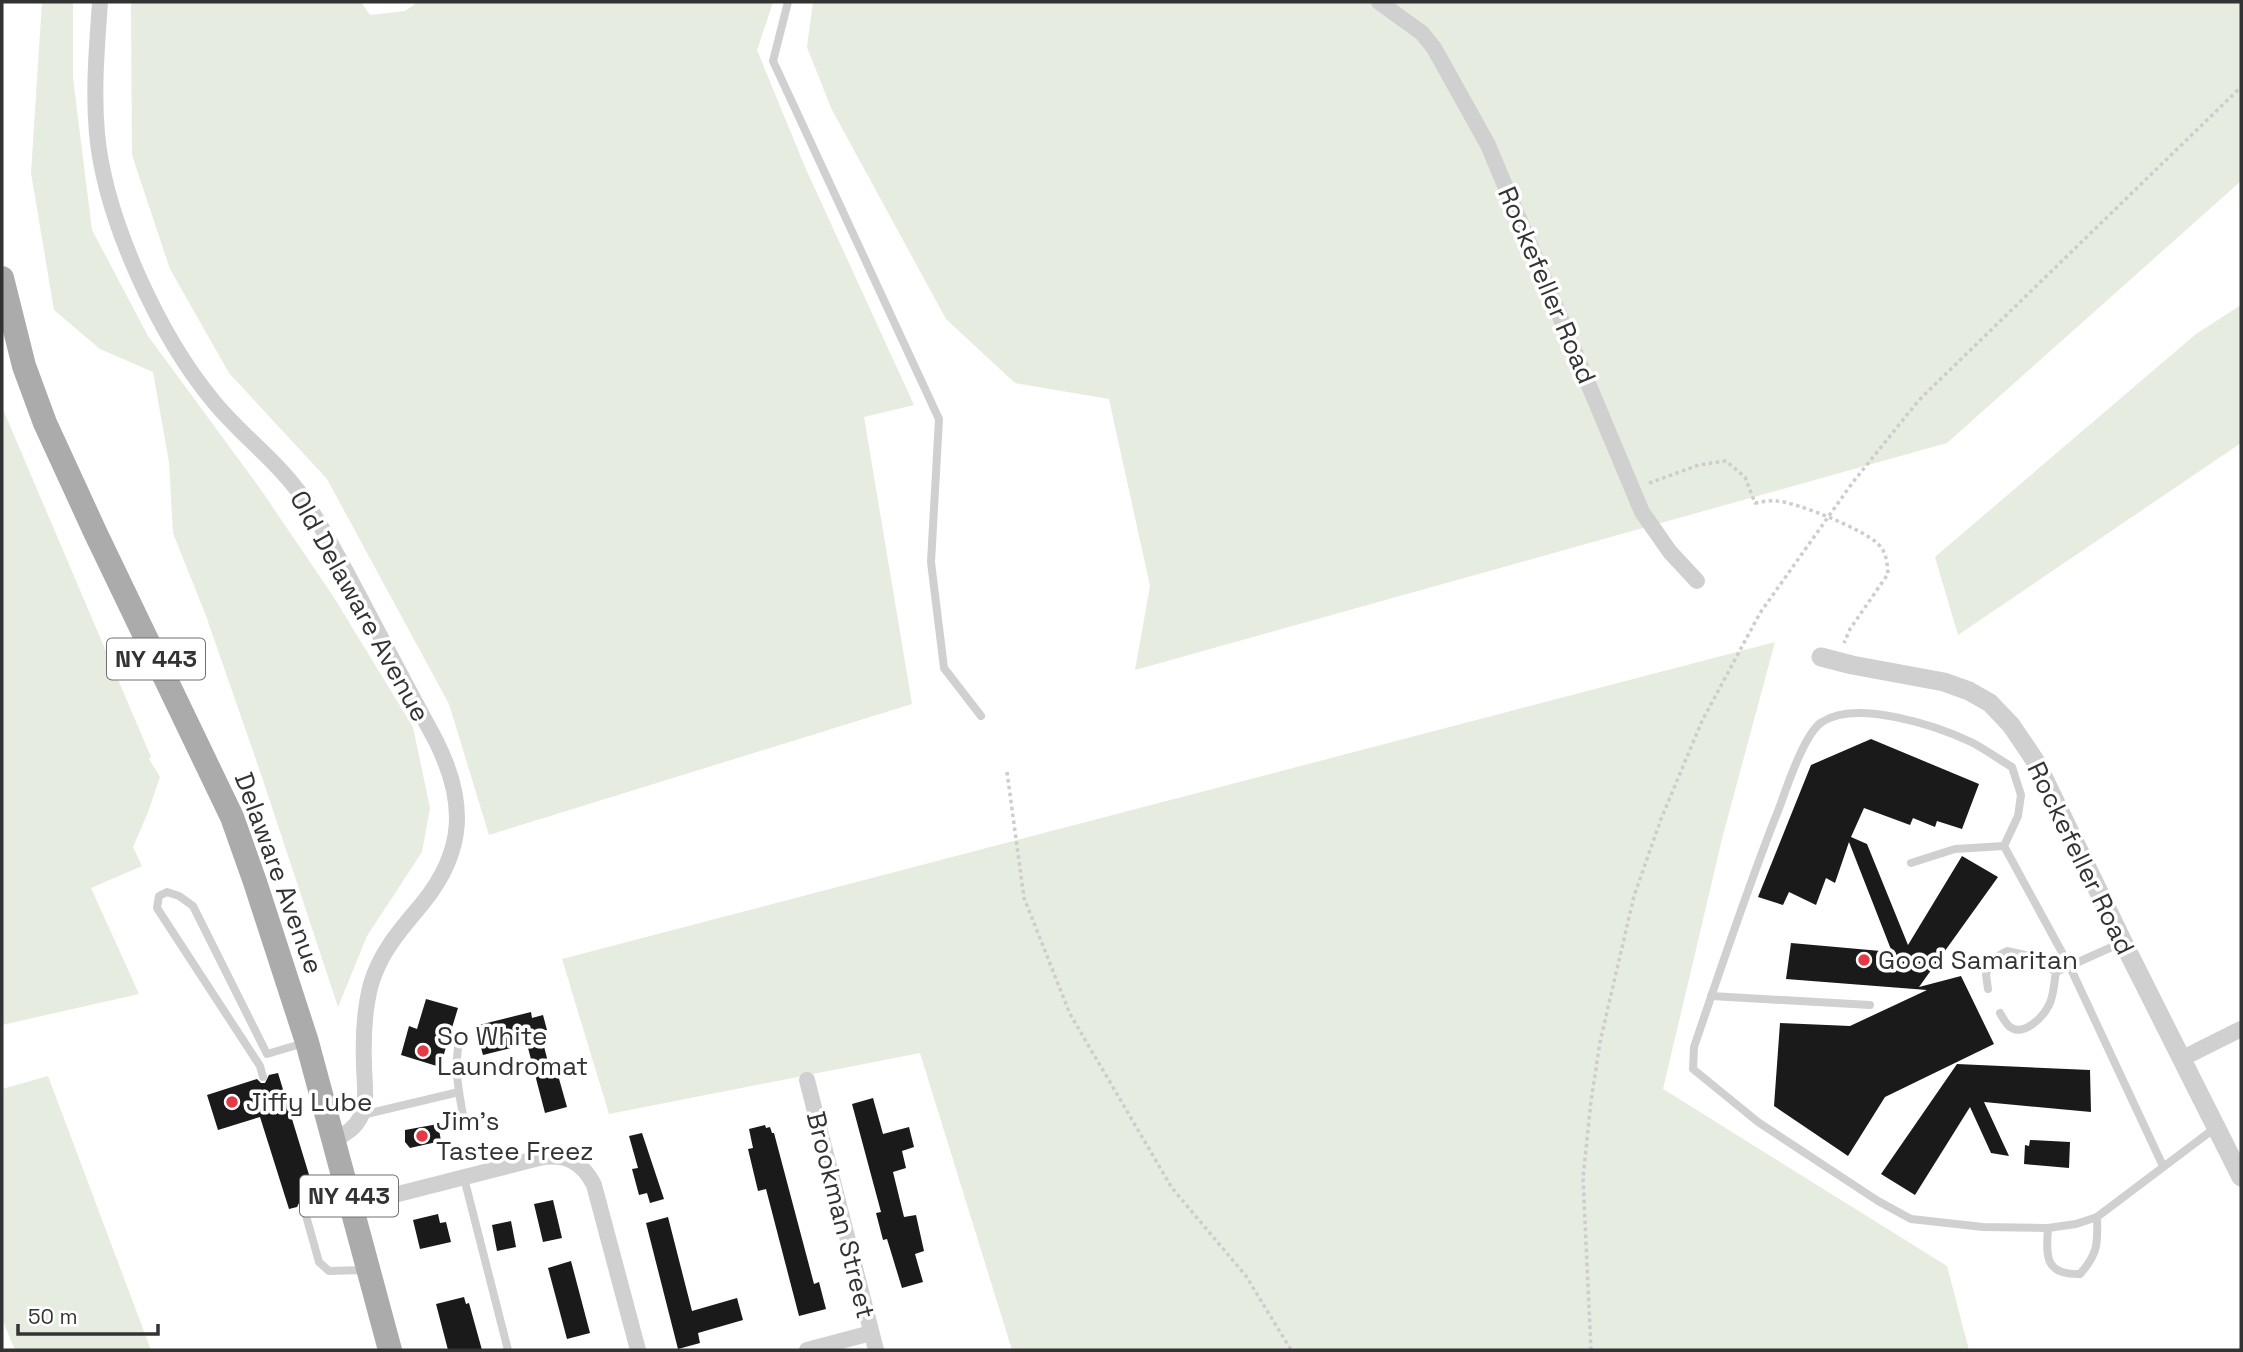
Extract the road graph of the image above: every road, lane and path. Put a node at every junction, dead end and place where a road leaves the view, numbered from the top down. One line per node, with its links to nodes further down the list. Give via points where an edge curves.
1 (100, 2): 26 (street, Old Delaware Avenue, via 94,88 97,137 111,199 133,261 161,319 202,386 287,478 327,536 436,741 455,790 458,825 451,857 437,884 384,952 370,987)
2 (788, 2): 8 (lane, via 773,61 939,419 932,562 944,668)
3 (1378, 2): 5 (street, Rockefeller Road, via 1422,33 1434,48 1488,145)
4 (2, 278): 20 (main road, Delaware Avenue / NY 443, via 24,366 45,423 232,817)
5 (1633, 488): 6 (street, Rockefeller Road, via 1654,531); 7 (path, via 1699,465 1726,461 1745,477 1755,503 1777,501 1827,517 1879,544 1887,558 1888,575)
6 (1697, 581)
7 (1829, 659): 12 (street, Rockefeller Road, via 1944,682 1990,703 2036,762)
8 (981, 716)
9 (1007, 772): 44 (path, via 1024,898 1070,1014 1172,1188 1246,1276)
10 (2004, 846): 11 (lane, via 1955,849); 13 (lane); 16 (lane, via 2018,816 2021,795 2012,767 1970,742 1905,720 1854,712 1821,722 1793,773)
11 (1911, 863)
12 (2123, 942): 13 (lane); 22 (street, Rockefeller Road)
13 (2070, 967): 14 (lane); 30 (lane)
14 (2056, 972): 15 (lane, via 2035,957 2007,951 1991,960); 18 (lane, via 2050,1004 2026,1028 2009,1026)
15 (1988, 989)
16 (1711, 996): 17 (lane); 36 (lane, via 1694,1047 1693,1069 1758,1122 1911,1219)
17 (1870, 1005)
18 (2000, 1013)
19 (2241, 1029): 22 (street)
20 (307, 1042): 23 (lane, via 267,1054 193,906 167,892 159,896 157,908); 29 (main road, Delaware Avenue / NY 443)
21 (458, 1048): 25 (lane)
22 (2181, 1059): 27 (street, Rockefeller Road)
23 (264, 1077)
24 (807, 1080): 38 (street, Brookman Street)
25 (459, 1093): 26 (lane); 28 (lane)
26 (362, 1115): 29 (street, via 353,1129)
27 (2216, 1127): 30 (lane); 31 (street, Rockefeller Road)
28 (466, 1128)
29 (334, 1140): 34 (main road, Delaware Avenue / NY 443)
30 (2163, 1166): 35 (lane)
31 (2241, 1177)
32 (464, 1178): 34 (street); 40 (lane); 41 (street, via 553,1156 574,1161 590,1177)
33 (303, 1205): 37 (lane, via 319,1262 329,1271)
34 (351, 1206): 37 (main road, Delaware Avenue / NY 443)
35 (2097, 1217): 36 (lane); 36 (lane, via 2094,1259 2080,1274 2064,1274 2052,1267 2046,1251)
36 (2048, 1228)
37 (369, 1270): 39 (main road, Delaware Avenue / NY 443)
38 (871, 1333): 42 (street); 43 (street, Brookman Street)
39 (390, 1350)
40 (508, 1350)
41 (638, 1350)
42 (807, 1350)
43 (876, 1350)
44 (1291, 1350)

